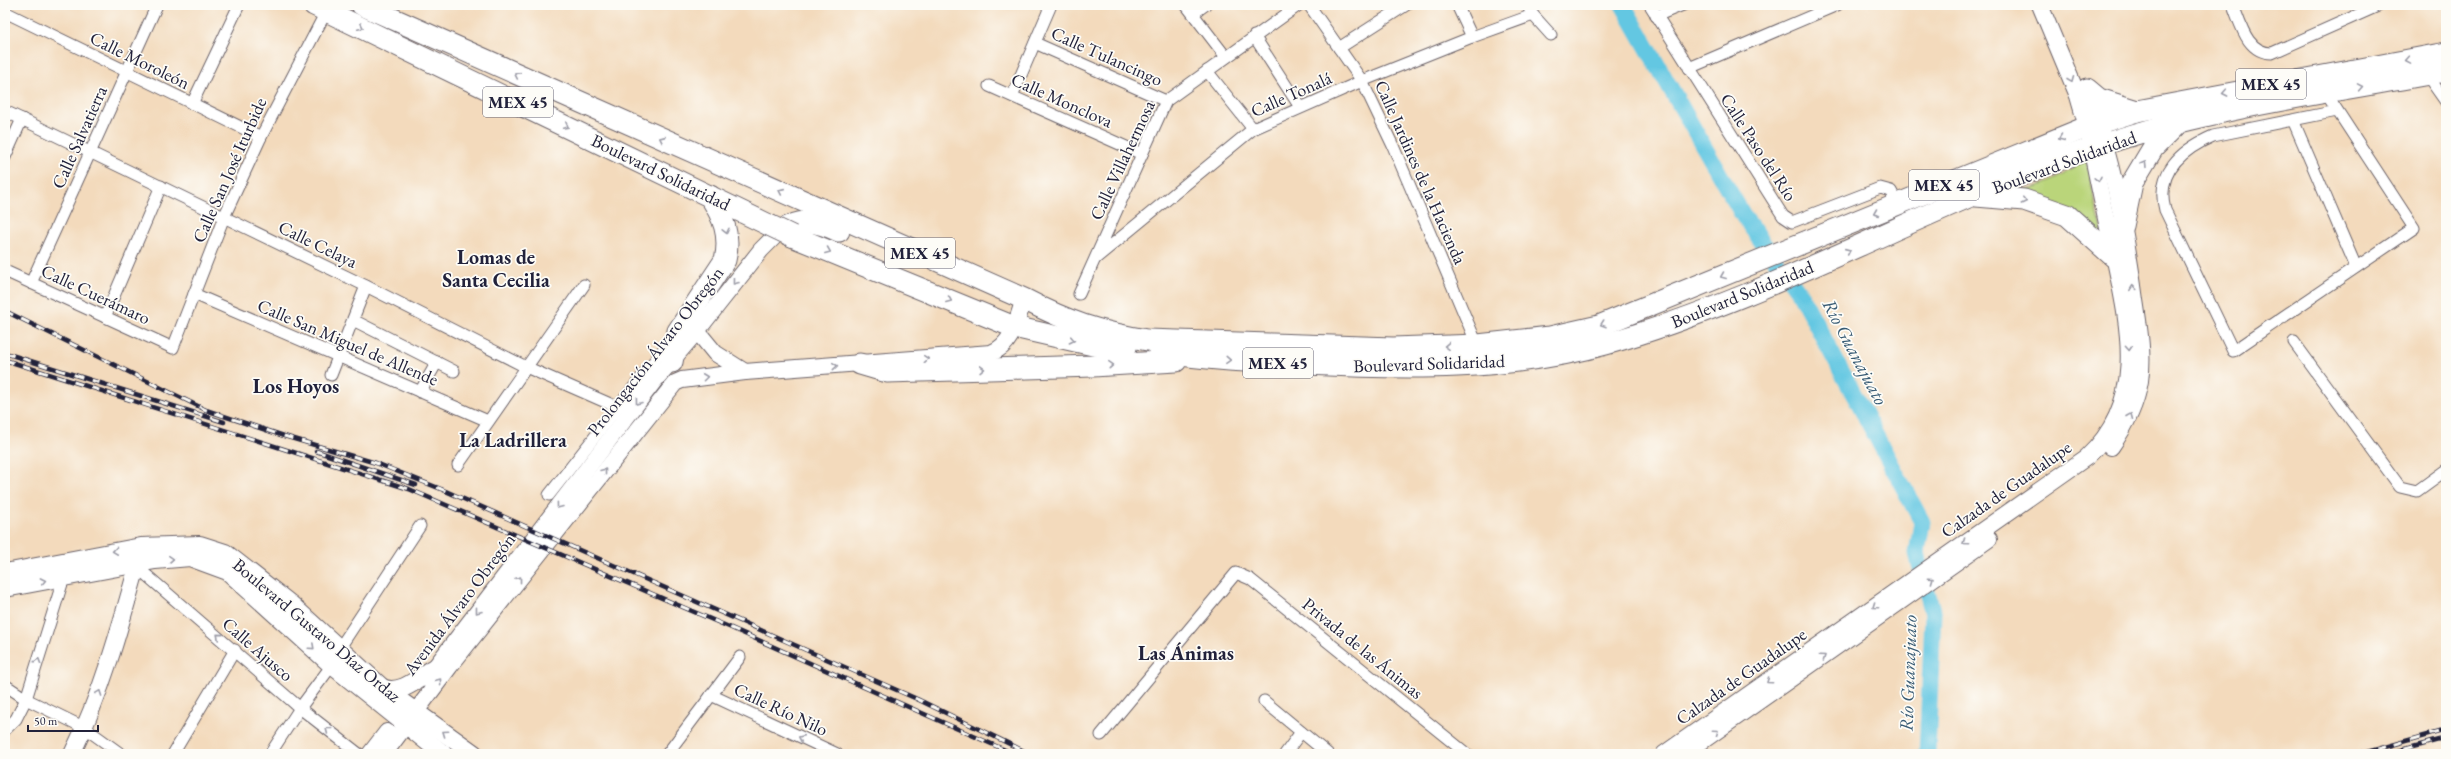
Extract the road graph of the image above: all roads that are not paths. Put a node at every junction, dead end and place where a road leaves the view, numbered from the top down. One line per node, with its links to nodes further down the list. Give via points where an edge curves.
1 (156, 5): 32 (street, Calle Salvatierra)
2 (239, 5): 41 (street)
3 (362, 5): 72 (highway, Boulevard Solidaridad / MEX 45, one-way to 3)
4 (1051, 5): 26 (street)
5 (1205, 5): 19 (street)
6 (1299, 5): 24 (street, Calle Villahermosa)
7 (1309, 5): 27 (street, Calle Jardines de la Hacienda)
8 (1406, 5): 27 (street)
9 (1457, 5): 25 (street)
10 (1527, 5): 21 (street)
11 (1650, 5): 22 (street, Calle Paso del Río)
12 (1682, 5): 22 (street)
13 (1837, 5): 30 (street)
14 (2040, 5): 49 (street, one-way to 49)
15 (2051, 5): 36 (street)
16 (2233, 5): 17 (street, via 2252,46 2261,53 2272,53)
17 (2380, 5)
18 (323, 7): 51 (street, Calle San José Iturbide); 57 (highway, Boulevard Solidaridad / MEX 45, one-way to 57)
19 (1190, 9): 29 (street)
20 (5, 12): 32 (street, Calle Moroleón)
21 (1533, 15): 23 (street); 25 (street, Calle Tonalá)
22 (1656, 16): 30 (street, Calle Paso del Río)
23 (1551, 35)
24 (1254, 36): 29 (street, Calle Villahermosa); 42 (street)
25 (1472, 36): 34 (street, Calle Tonalá)
26 (1035, 43): 38 (street); 39 (street, Calle Tulancingo)
27 (1339, 48): 34 (street, Calle Jardines de la Hacienda)
28 (2446, 53): 44 (highway, Boulevard Solidaridad / MEX 45, one-way to 44)
29 (1226, 57): 31 (street, Calle Villahermosa)
30 (1689, 68): 59 (street, Calle Paso del Río, via 1783,216 1792,222 1880,188 1891,191)
31 (1207, 71): 39 (street, Calle Villahermosa); 50 (street)
32 (126, 72): 41 (street, Calle Moroleón); 53 (street, Calle Salvatierra)
33 (2437, 73): 37 (highway, Boulevard Solidaridad / MEX 45, one-way to 33); 40 (street)
34 (1362, 81): 42 (street, Calle Tonalá); 79 (street, Calle Jardines de la Hacienda, via 1394,146)
35 (989, 86): 38 (street, Calle Monclova)
36 (2087, 89): 44 (highway, via 2099,99); 49 (street)
37 (2326, 93): 45 (street); 48 (highway, Boulevard Solidaridad / MEX 45, via 2226,110)
38 (1012, 96): 54 (street, Calle Monclova)
39 (1166, 101): 54 (street, Calle Villahermosa)
40 (2446, 102)
41 (192, 104): 51 (street, Calle Moroleón)
42 (1300, 107): 50 (street, Calle Tonalá)
43 (5, 111): 46 (street, Calle Celaya)
44 (2136, 111): 49 (highway, Boulevard Solidaridad / MEX 45)
45 (2337, 111): 47 (street); 65 (street, via 2414,228)
46 (22, 119): 53 (street, Calle Celaya); 55 (street)
47 (2292, 120): 65 (street); 65 (street, via 2213,136 2195,144 2170,169 2162,185 2161,196 2165,210 2233,351)
48 (2177, 124): 52 (highway, Boulevard Solidaridad / MEX 45); 61 (highway, one-way to 48, via 2132,183 2153,148)
49 (2092, 125): 52 (street, Calzada de Guadalupe); 59 (highway, Boulevard Solidaridad / MEX 45, one-way to 59)
50 (1252, 129): 64 (street, Calle Tonalá)
51 (261, 136): 60 (street, Calle San José Iturbide)
52 (2098, 146): 58 (highway, Boulevard Solidaridad / MEX 45); 61 (street, Calzada de Guadalupe); 63 (street, Calzada de Guadalupe, one-way to 63)
53 (91, 152): 56 (street, Calle Celaya); 67 (street, Calle Salvatierra)
54 (1142, 154): 64 (street, Calle Villahermosa)
55 (5, 157)
56 (161, 186): 60 (street, Calle Celaya); 73 (street)
57 (710, 196): 62 (highway, Boulevard Solidaridad / MEX 45); 76 (highway, one-way to 76, via 725,226 728,248 725,260)
58 (1972, 196): 63 (highway, one-way to 63, via 2024,200 2067,215); 79 (highway, Boulevard Solidaridad / MEX 45, one-way to 58, via 1552,357 1670,324 1772,283)
59 (1898, 204): 79 (highway, Boulevard Solidaridad / MEX 45, one-way to 79, via 1599,326)
60 (224, 217): 69 (street, Calle Celaya); 70 (street, Calle San José Iturbide)
61 (2122, 226): 98 (street, Calzada de Guadalupe, one-way to 61, via 2093,464 2111,446 2130,418 2140,383 2142,355)
62 (780, 231): 72 (highway, via 799,221 820,222 928,272 991,297); 75 (highway, Boulevard Solidaridad / MEX 45, one-way to 75); 76 (street, Prolongación Álvaro Obregón, one-way to 76)
63 (2114, 257): 98 (street, Calzada de Guadalupe, one-way to 98, via 2127,317 2130,360 2124,400 2106,436 2087,457)
64 (1096, 258): 71 (street, Calle Villahermosa)
65 (2356, 267)
66 (5, 271): 67 (street, Calle Cuerámaro)
67 (31, 283): 73 (street, Calle Cuerámaro)
68 (584, 285): 85 (street)
69 (366, 286): 74 (street); 85 (street, Calle Celaya)
70 (194, 294): 78 (street, Calle San José Iturbide); 80 (street, Calle San Miguel de Allende)
71 (1079, 294)
72 (1024, 299): 75 (street); 79 (highway, Boulevard Solidaridad / MEX 45, one-way to 72, via 1393,348 1148,340 1074,324)
73 (106, 316): 78 (street, Calle Cuerámaro)
74 (353, 320): 80 (street); 82 (street)
75 (1014, 327): 81 (highway, Boulevard Solidaridad / MEX 45, one-way to 81, via 1093,345); 84 (street, one-way to 75, via 991,353 1004,346)
76 (688, 331): 83 (highway); 87 (street, via 715,353); 89 (street)
77 (2294, 342): 94 (street, via 2400,487 2417,491)
78 (173, 348)
79 (1479, 354): 81 (highway, Boulevard Solidaridad / MEX 45, one-way to 79, via 1392,368)
80 (338, 357): 88 (street); 90 (street, Calle San Miguel de Allende)
81 (1202, 359): 84 (highway, one-way to 81, via 887,372 1093,366)
82 (437, 362): 86 (street); 90 (street)
83 (672, 362): 89 (street, Prolongación Álvaro Obregón)
84 (860, 364): 87 (street, one-way to 84)
85 (526, 367): 91 (street, Calle Celaya); 92 (street)
86 (454, 371)
87 (745, 372): 97 (street, Prolongación Álvaro Obregón, one-way to 87, via 669,388 682,380)
88 (331, 375)
89 (649, 376): 91 (street); 97 (street, Prolongación Álvaro Obregón, one-way to 97)
90 (420, 392): 92 (street, Calle San Miguel de Allende)
91 (617, 407): 95 (street)
92 (488, 421): 93 (street)
93 (458, 465)
94 (2446, 470)
95 (549, 495)
96 (420, 526): 105 (street)
97 (540, 541): 107 (street, Avenida Álvaro Obregón, one-way to 107); 114 (street, Avenida Álvaro Obregón, one-way to 97)
98 (1949, 560): 103 (street, Calzada de Guadalupe)
99 (138, 565): 100 (main road, Boulevard Gustavo Díaz Ordaz); 104 (street, Calle Ajusco, one-way to 99); 105 (main road, Boulevard Gustavo Díaz Ordaz, one-way to 105, via 190,557 228,571); 115 (street, one-way to 99, via 105,677)
100 (66, 568): 101 (main road, Boulevard Gustavo Díaz Ordaz); 102 (main road, Boulevard Gustavo Díaz Ordaz, one-way to 100); 105 (main road, Boulevard Gustavo Díaz Ordaz, one-way to 100, via 290,604 225,552 200,545 134,548); 111 (street, one-way to 100)
101 (5, 573)
102 (5, 588)
103 (1908, 589): 133 (street, Calzada de Guadalupe, one-way to 133); 134 (street, Calzada de Guadalupe, one-way to 103)
104 (235, 650): 113 (street, Calle Ajusco); 121 (street)
105 (336, 657): 109 (main road, Boulevard Gustavo Díaz Ordaz); 113 (street); 114 (main road, Boulevard Gustavo Díaz Ordaz)
106 (740, 657): 110 (street)
107 (433, 669): 109 (main road, via 403,688); 114 (street, Avenida Álvaro Obregón)
108 (5, 685): 111 (street)
109 (382, 688): 114 (main road, Boulevard Gustavo Díaz Ordaz)
110 (711, 696): 128 (street); 129 (street, Calle Río Nilo, one-way to 110)
111 (26, 698): 115 (street); 116 (street, via 16,720)
112 (1264, 701): 117 (street)
113 (300, 708): 122 (street); 123 (street, Calle Ajusco, one-way to 113)
114 (406, 716): 124 (street, Avenida Álvaro Obregón); 125 (street, Avenida Álvaro Obregón); 126 (main road, Boulevard Gustavo Díaz Ordaz); 127 (main road, Boulevard Gustavo Díaz Ordaz, one-way to 114)
115 (85, 728): 119 (street); 120 (street)
116 (5, 730)
117 (1301, 732): 130 (street); 131 (street)
118 (1101, 734): 132 (street, Privada de las Ánimas, via 1236,573 1250,579)
119 (72, 754)
120 (121, 754)
121 (173, 754)
122 (270, 754)
123 (359, 754)
124 (370, 754)
125 (384, 754)
126 (443, 754)
127 (474, 754)
128 (667, 754)
129 (837, 754)
130 (1285, 754)
131 (1328, 754)
132 (1467, 754)
133 (1664, 754)
134 (1684, 754)

